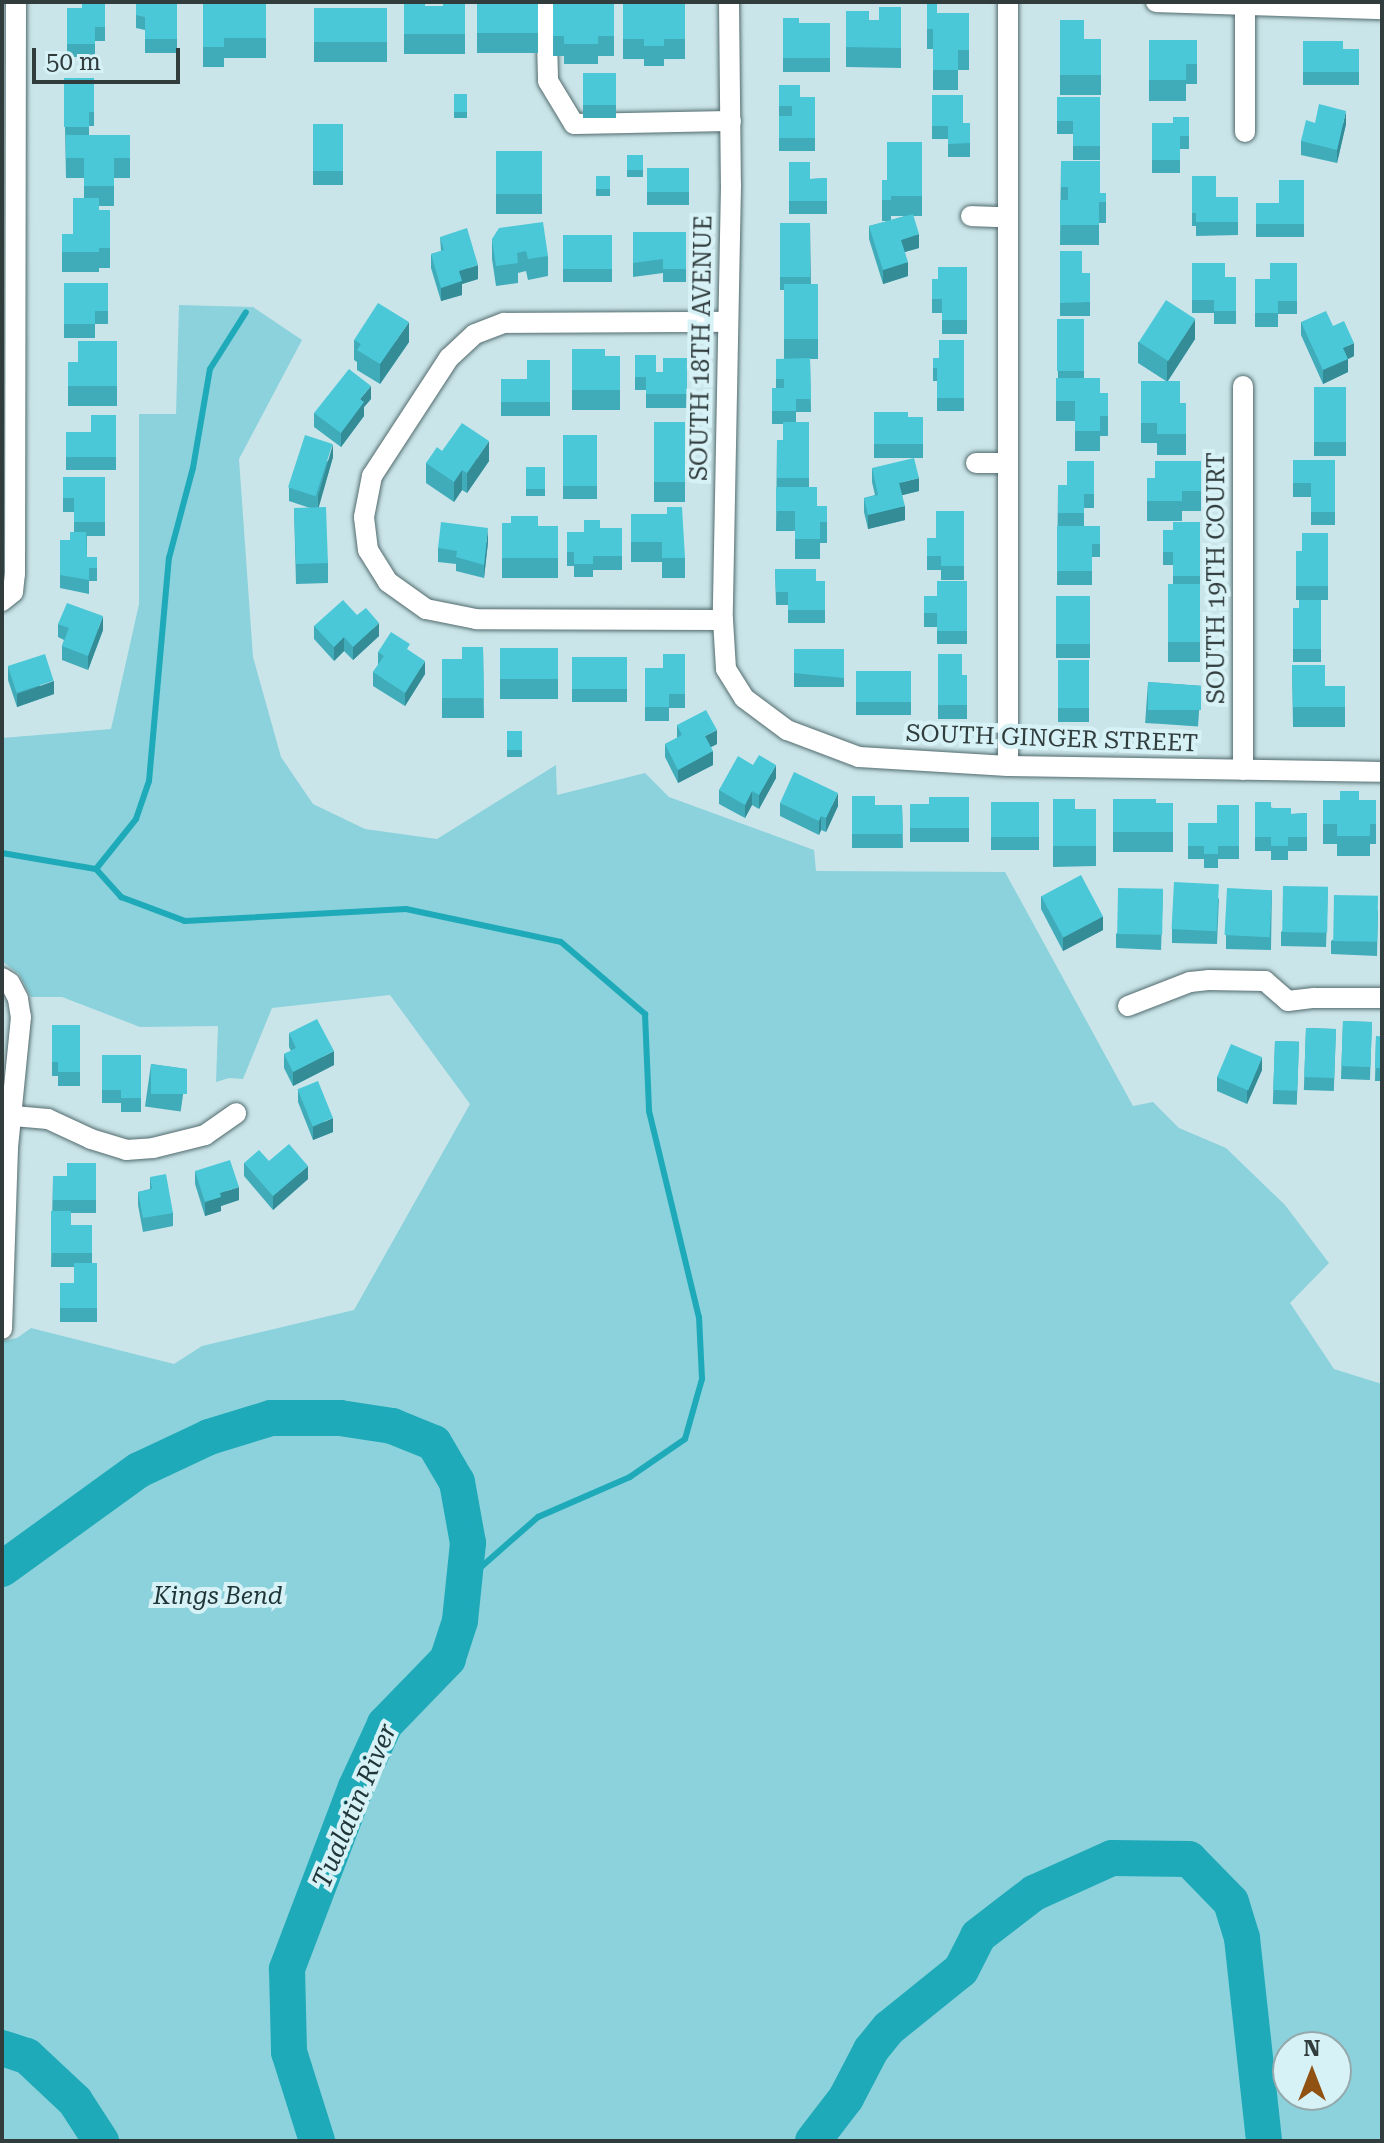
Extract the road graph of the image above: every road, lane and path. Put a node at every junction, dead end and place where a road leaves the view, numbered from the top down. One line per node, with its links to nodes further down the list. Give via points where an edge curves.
1 (16, 2): 12 (street)
2 (546, 2): 8 (street, via 548,81 574,124)
3 (729, 2): 8 (street, SOUTH 18TH AVENUE)
4 (1008, 2): 11 (street)
5 (1156, 2): 6 (street)
6 (1245, 4): 7 (street); 9 (street)
7 (1382, 9)
8 (731, 121): 13 (street, SOUTH 18TH AVENUE)
9 (1245, 132)
10 (971, 216): 11 (street)
11 (1008, 217): 16 (street)
12 (8, 263): 17 (street, via 15,574 13,592)
13 (727, 322): 18 (street, SOUTH 18TH AVENUE); 18 (street, via 504,323 475,334 449,358 372,476 364,517 368,550 388,582 426,609 476,619)
14 (1243, 386): 21 (street, SOUTH 19TH COURT)
15 (976, 463): 16 (street)
16 (1007, 463): 20 (street)
17 (4, 601)
18 (723, 620): 19 (street, SOUTH 18TH AVENUE, via 726,669)
19 (740, 692): 20 (street, SOUTH GINGER STREET, via 787,730 859,757)
20 (1008, 766): 21 (street, SOUTH GINGER STREET)
21 (1243, 770): 22 (street, SOUTH GINGER STREET)
22 (1382, 772)
23 (6, 980): 27 (street, via 21,1017)
24 (1382, 998): 25 (street, via 1288,1001 1265,981 1208,980)
25 (1128, 1006)
26 (236, 1113): 27 (street, via 205,1135 126,1150 48,1119)
27 (7, 1115): 28 (street)
28 (3, 1320)

